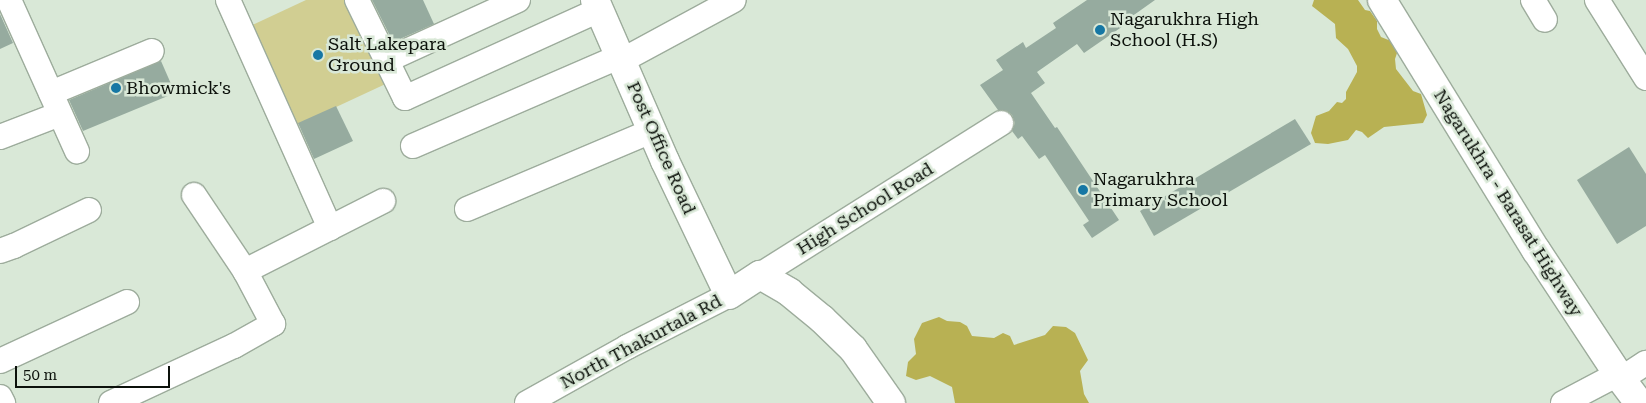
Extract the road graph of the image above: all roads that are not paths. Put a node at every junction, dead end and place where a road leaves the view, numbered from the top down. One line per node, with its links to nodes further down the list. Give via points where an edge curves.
1 (9, 0): 15 (street)
2 (228, 0): 25 (street)
3 (357, 0): 13 (street)
4 (518, 0): 13 (street)
5 (734, 0): 12 (street)
6 (1382, 0): 33 (street, Nagarukhra - Barasat Highway, via 1487,173)
7 (1532, 0): 10 (street)
8 (1597, 0): 14 (street)
9 (597, 5): 12 (street, Post Office Road); 13 (street, via 405,98)
10 (1545, 20)
11 (152, 51): 15 (street)
12 (620, 59): 17 (street, Post Office Road); 19 (street)
13 (387, 60)
14 (1646, 78)
15 (55, 103): 18 (street); 20 (street)
16 (1001, 123): 28 (street, High School Road)
17 (652, 131): 23 (street); 29 (street, Post Office Road)
18 (0, 137)
19 (413, 146)
20 (77, 151)
21 (194, 195): 27 (street)
22 (383, 201): 25 (street)
23 (467, 209)
24 (89, 210): 26 (street)
25 (330, 228): 27 (street)
26 (0, 250)
27 (245, 271): 36 (street, via 273,324 234,346)
28 (760, 275): 29 (street, High School Road); 38 (street, via 796,298 853,349)
29 (729, 295): 37 (street, North Thakurtala Rd, via 627,346)
30 (127, 302): 31 (street)
31 (0, 361)
32 (1646, 363): 33 (street)
33 (1619, 377): 39 (street); 40 (street, Nagarukhra - Barasat Highway)
34 (0, 397): 35 (street)
35 (3, 403)
36 (111, 403)
37 (527, 403)
38 (891, 403)
39 (1563, 403)
40 (1639, 403)

